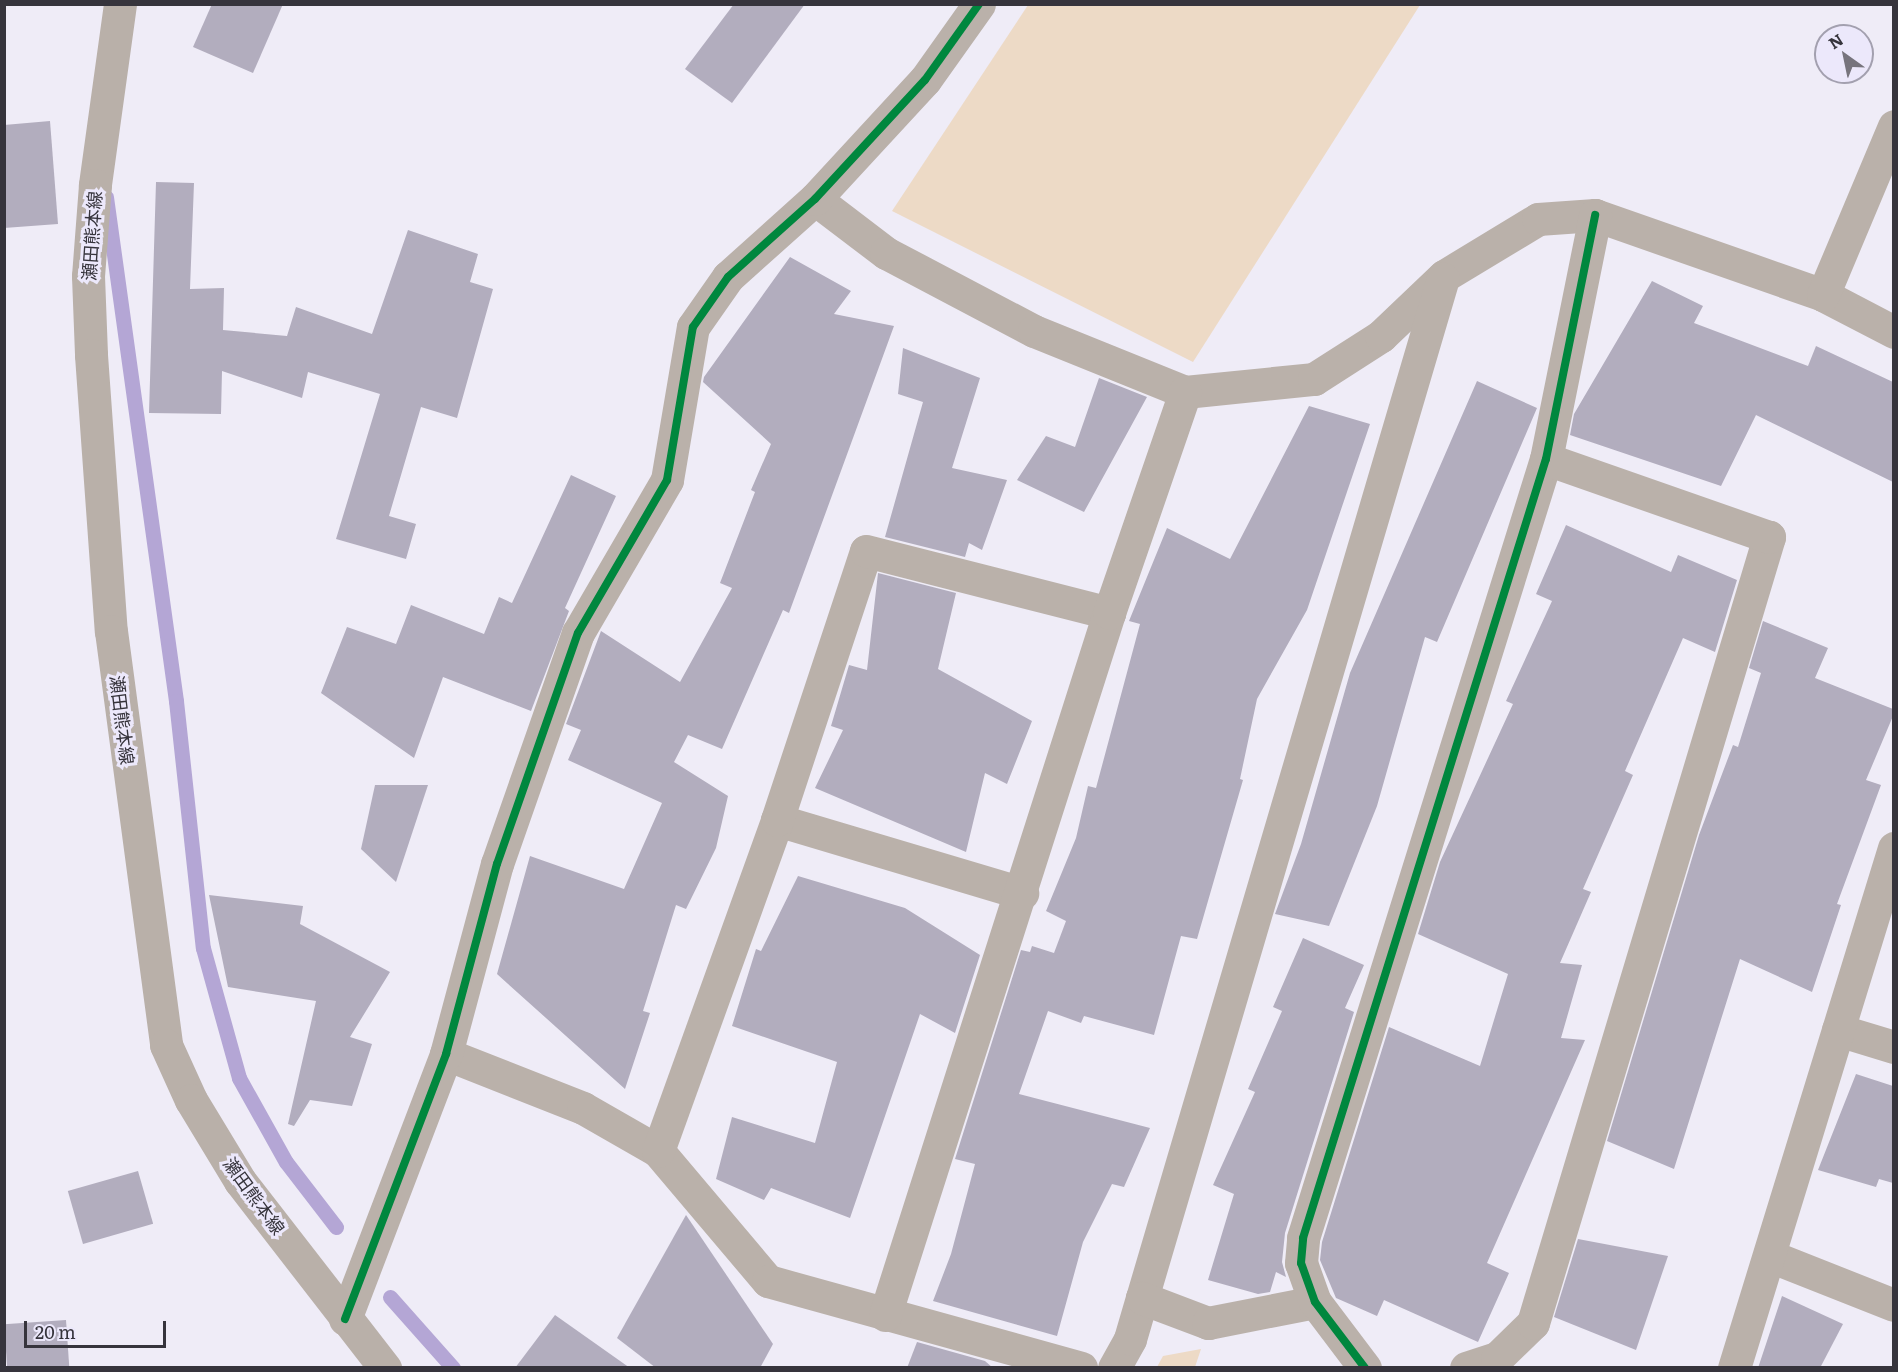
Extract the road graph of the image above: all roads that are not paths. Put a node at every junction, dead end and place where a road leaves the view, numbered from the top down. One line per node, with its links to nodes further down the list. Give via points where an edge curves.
1 (120, 4): 24 (main road, 瀬田熊本線, via 95,185 88,276 91,355 111,631 166,1045 191,1100 240,1181)
2 (979, 4): 4 (street, via 925,80)
3 (1893, 126): 7 (street)
4 (815, 199): 9 (street, via 886,253 1034,331); 17 (street, via 729,277 693,327 667,480 578,633 497,864)
5 (1595, 214): 6 (street, via 1538,219); 7 (street); 10 (street)
6 (1444, 276): 9 (street, via 1381,336 1314,379); 20 (street)
7 (1823, 295): 8 (street)
8 (1893, 332)
9 (1185, 392): 11 (street)
10 (1546, 459): 21 (street, via 1304,1238 1301,1263); 29 (street, via 1769,537 1533,1323 1497,1358)
11 (1110, 614): 12 (street, via 866,551); 14 (street)
12 (777, 820): 14 (street); 18 (street)
13 (1893, 848): 15 (street)
14 (1022, 893): 23 (street)
15 (1838, 1030): 16 (street); 19 (street)
16 (1893, 1047)
17 (446, 1053): 18 (street, via 583,1108); 24 (street)
18 (658, 1151): 23 (street, via 768,1281)
19 (1770, 1256): 22 (street); 30 (street)
20 (1142, 1298): 21 (street, via 1208,1323); 27 (street, via 1130,1339)
21 (1315, 1302): 28 (street)
22 (1893, 1305)
23 (885, 1315): 26 (street)
24 (345, 1319): 25 (main road, 瀬田熊本線)
25 (385, 1368)
26 (1081, 1368)
27 (1114, 1368)
28 (1365, 1368)
29 (1466, 1368)
30 (1734, 1368)

